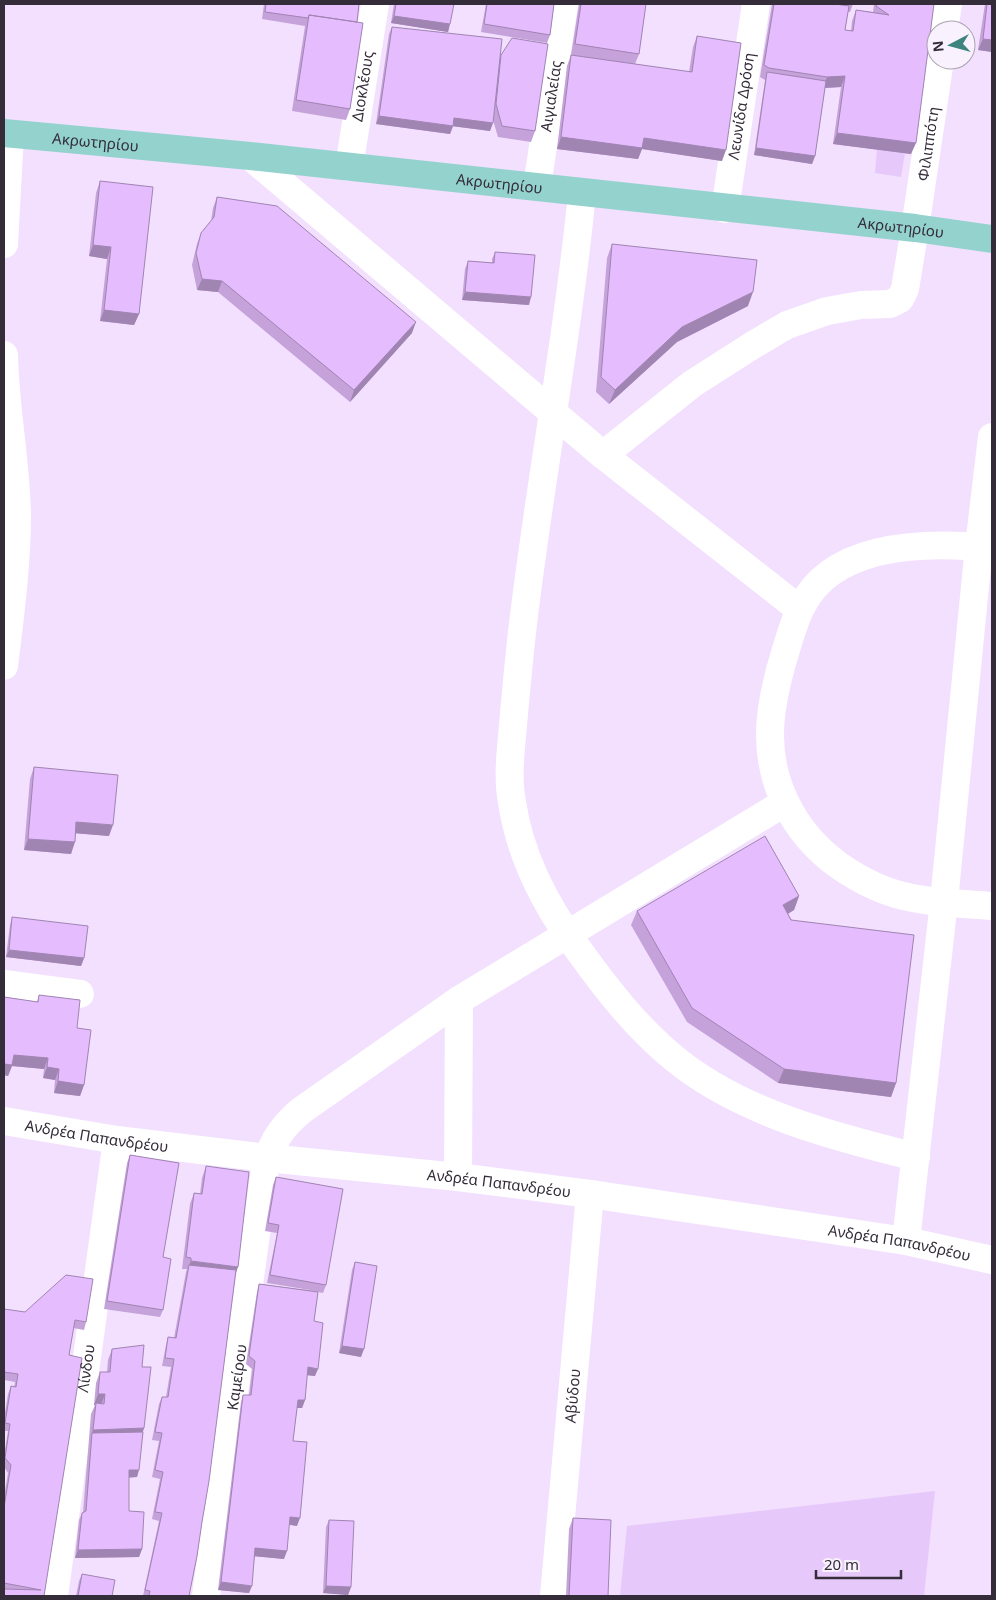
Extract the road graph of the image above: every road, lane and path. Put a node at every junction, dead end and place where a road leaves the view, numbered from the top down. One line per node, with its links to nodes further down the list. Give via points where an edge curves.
1 (375, 4): 9 (street, Διοκλέους)
2 (564, 4): 10 (street, Αιγιαλείας)
3 (756, 4): 12 (street, Λεωνίδα Δρόση)
4 (948, 4): 5 (street)
5 (946, 20)
6 (939, 70): 13 (street, Φιλιππότη)
7 (7, 134): 8 (main road, Ακρωτηρίου); 15 (street)
8 (250, 156): 9 (main road, Ακρωτηρίου); 17 (street)
9 (349, 168): 10 (main road, Ακρωτηρίου)
10 (537, 187): 11 (main road, Ακρωτηρίου)
11 (582, 193): 12 (main road, Ακρωτηρίου); 17 (street)
12 (725, 209): 13 (main road, Ακρωτηρίου)
13 (915, 228): 14 (main road, Ακρωτηρίου); 19 (street, Φιλιππότη, via 905,289 900,299 890,304 827,311 787,325 692,384)
14 (992, 239)
15 (4, 244)
16 (4, 355): 20 (street)
17 (553, 412): 19 (street); 27 (street, via 518,667 510,776 511,800 527,859)
18 (992, 437): 21 (street)
19 (603, 455): 22 (street)
20 (10, 480): 23 (street, via 16,516)
21 (986, 547): 22 (street, via 910,547 854,560 830,572 809,593); 25 (street)
22 (799, 609): 24 (street, via 781,666 771,717 773,767)
23 (4, 666)
24 (784, 803): 25 (street, via 809,839 845,870 883,890); 27 (street, Καμείρου)
25 (944, 901): 26 (street); 33 (street)
26 (992, 906)
27 (566, 934): 30 (street, Καμείρου); 33 (street, via 643,1030 691,1071 717,1087 795,1122)
28 (4, 984): 29 (street)
29 (80, 994)
30 (458, 1000): 34 (street, Καμείρου, via 289,1120 279,1132); 35 (street)
31 (4, 1121): 32 (street, Ανδρέα Παπανδρέου)
32 (117, 1140): 34 (street, Ανδρέα Παπανδρέου); 39 (street, Λίνδου)
33 (916, 1156): 37 (street)
34 (267, 1158): 35 (street, Ανδρέα Παπανδρέου); 40 (street, Καμείρου)
35 (458, 1177): 36 (street, Ανδρέα Παπανδρέου)
36 (590, 1194): 37 (street, Ανδρέα Παπανδρέου); 41 (street, Αβύδου)
37 (906, 1241): 38 (street, Ανδρέα Παπανδρέου)
38 (992, 1260)
39 (54, 1596)
40 (206, 1596)
41 (554, 1596)

